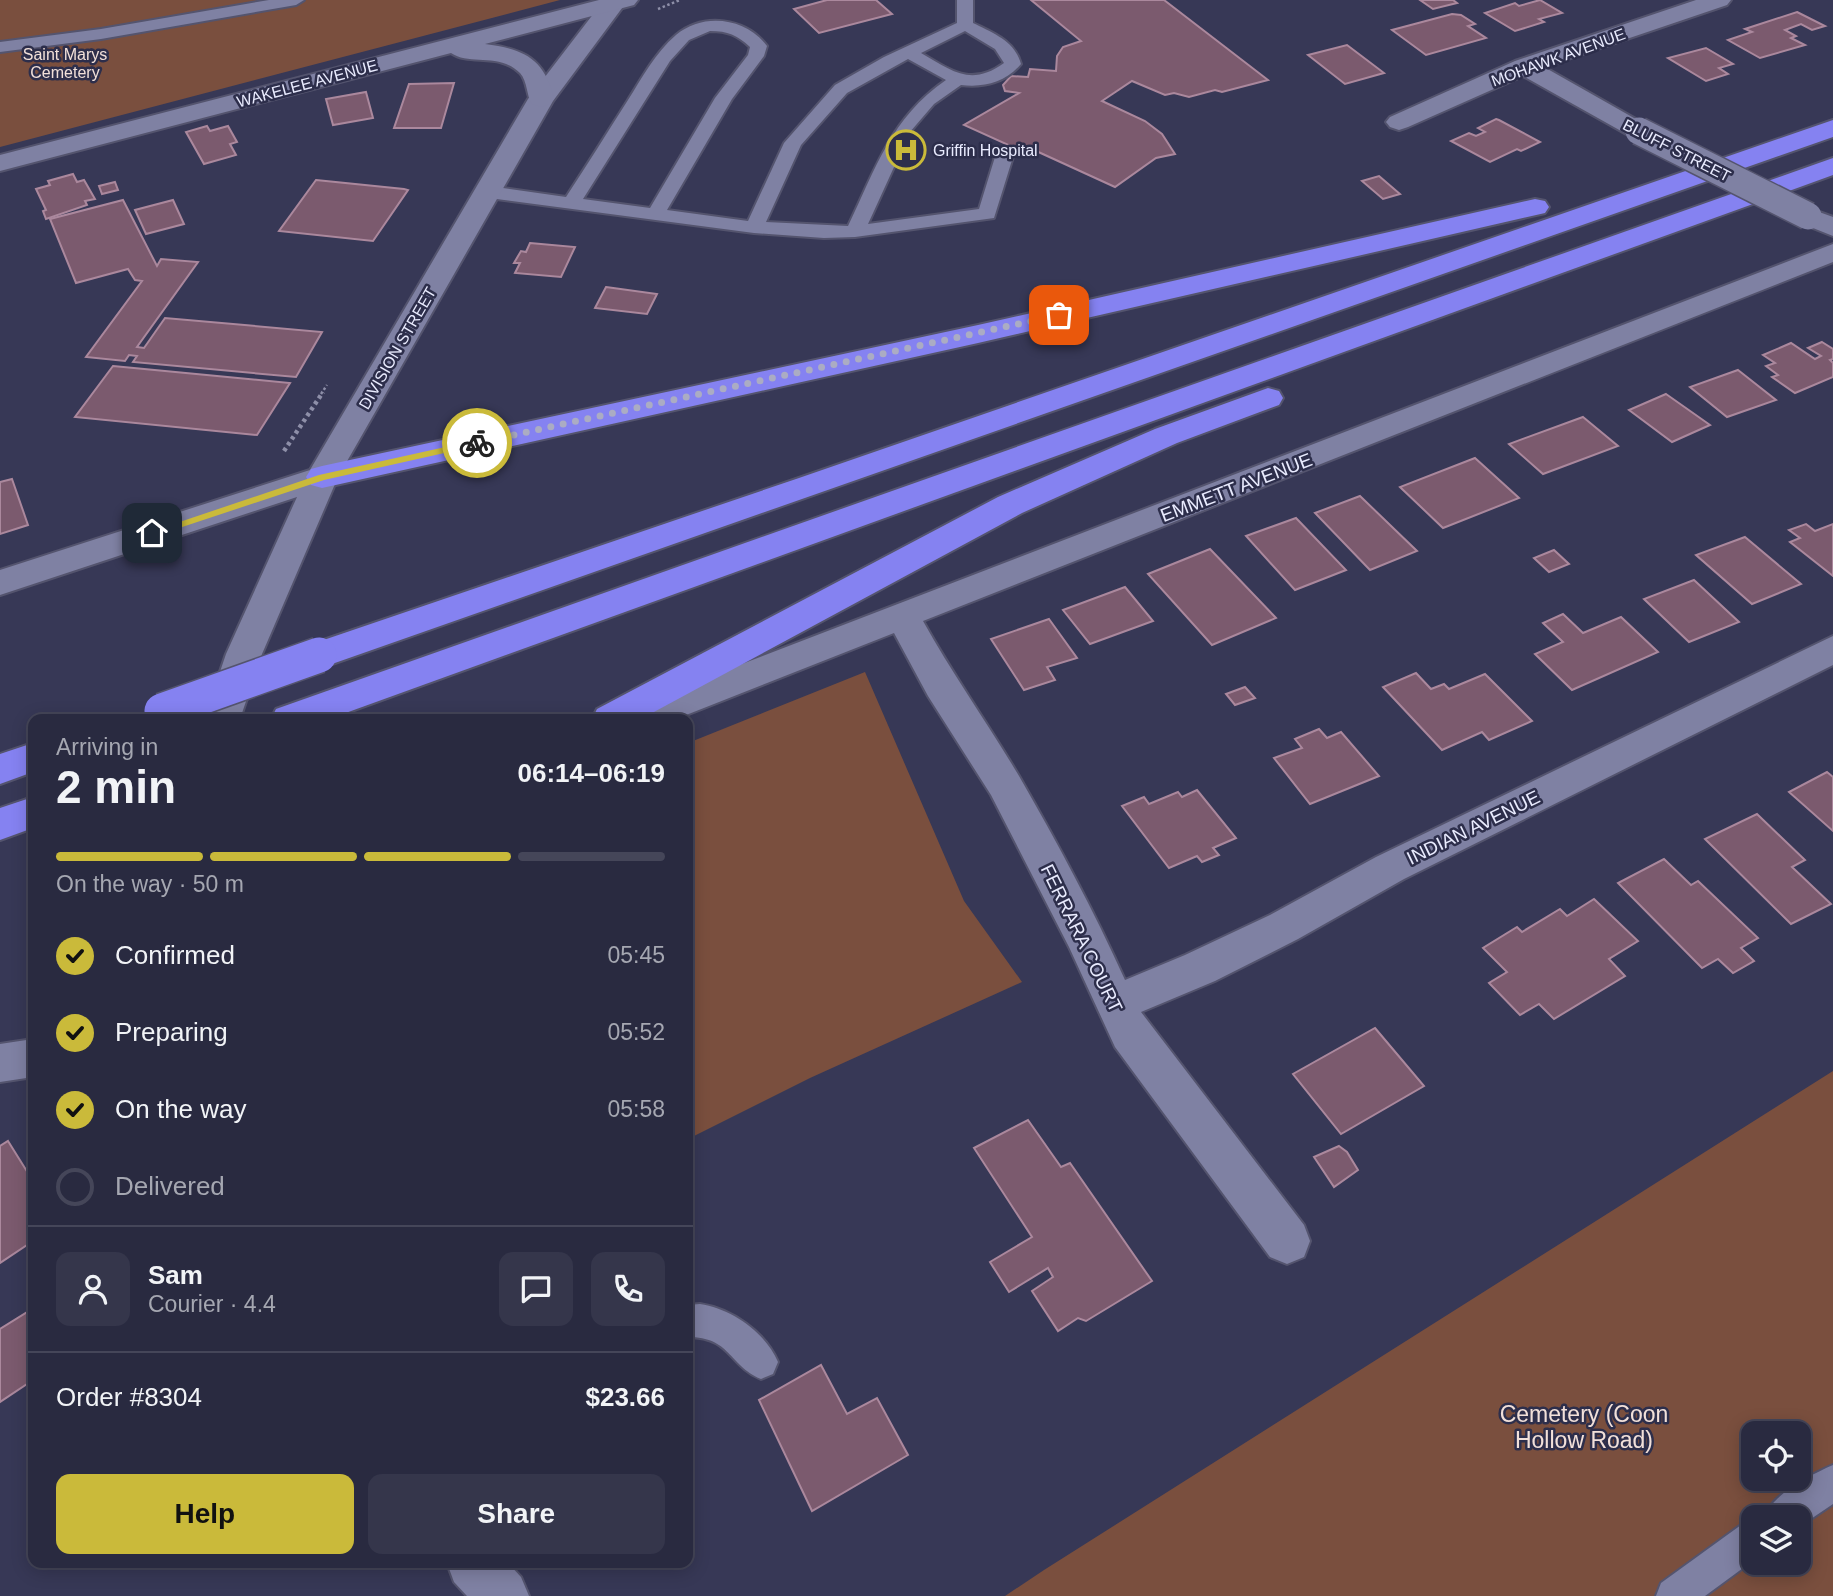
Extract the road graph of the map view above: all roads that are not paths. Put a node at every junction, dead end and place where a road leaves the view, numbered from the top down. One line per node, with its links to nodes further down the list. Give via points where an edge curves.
1 (296, 0): 6 (lane)
2 (965, 0): 5 (lane)
3 (1719, 0): 9 (street, MOHAWK AVENUE)
4 (618, 1): 8 (street, WAKELEE AVENUE); 11 (street, DIVISION STREET)
5 (965, 25): 7 (lane); 10 (lane, via 1004,48 1012,55 1013,64 991,79)
6 (0, 47)
7 (908, 52): 10 (lane); 20 (lane, via 841,89 793,143)
8 (420, 54): 11 (street, via 464,50 516,60 535,75); 15 (street, WAKELEE AVENUE)
9 (1524, 66): 12 (street, MOHAWK AVENUE); 21 (street, BLUFF STREET, bridge, via 1639,131)
10 (957, 80): 23 (lane, via 928,100 902,131)
11 (541, 99): 17 (street, DIVISION STREET)
12 (1399, 122)
13 (1822, 132): 25 (highway, via 1646,174 1512,215); 29 (highway, bridge)
14 (1004, 157): 23 (lane, via 987,214)
15 (0, 163)
16 (1833, 166): 22 (highway)
17 (489, 192): 18 (lane); 25 (street, DIVISION STREET)
18 (572, 202): 19 (lane); 19 (lane, via 663,58 683,37 707,26 729,26 759,46 756,56 724,98)
19 (655, 214): 20 (lane)
20 (754, 227): 23 (lane)
21 (1833, 228)
22 (1652, 230): 31 (highway); 32 (highway, via 1438,336 1166,436 1010,505)
23 (855, 231)
24 (1833, 252): 27 (street, EMMETT AVENUE)
25 (322, 477): 26 (street); 30 (street, DIVISION STREET, via 244,654)
26 (0, 583)
27 (904, 618): 33 (street, EMMETT AVENUE); 38 (street, FERRARA COURT, via 1005,786 1088,944)
28 (1833, 649): 38 (street, INDIAN AVENUE, via 1390,868 1284,927)
29 (154, 714)
30 (224, 714)
31 (303, 714)
32 (619, 714)
33 (652, 714)
34 (28, 759): 35 (highway)
35 (0, 769)
36 (28, 814): 37 (highway)
37 (0, 824)
38 (1114, 1004): 41 (street, FERRARA COURT, via 1163,1080)
39 (28, 1059): 40 (street)
40 (0, 1063)
41 (1287, 1241)
42 (693, 1320): 43 (lane, via 705,1319 727,1329)
43 (761, 1362)
44 (1833, 1483): 45 (lane)
45 (1800, 1505)
46 (1741, 1547): 47 (lane)
47 (1674, 1596)

